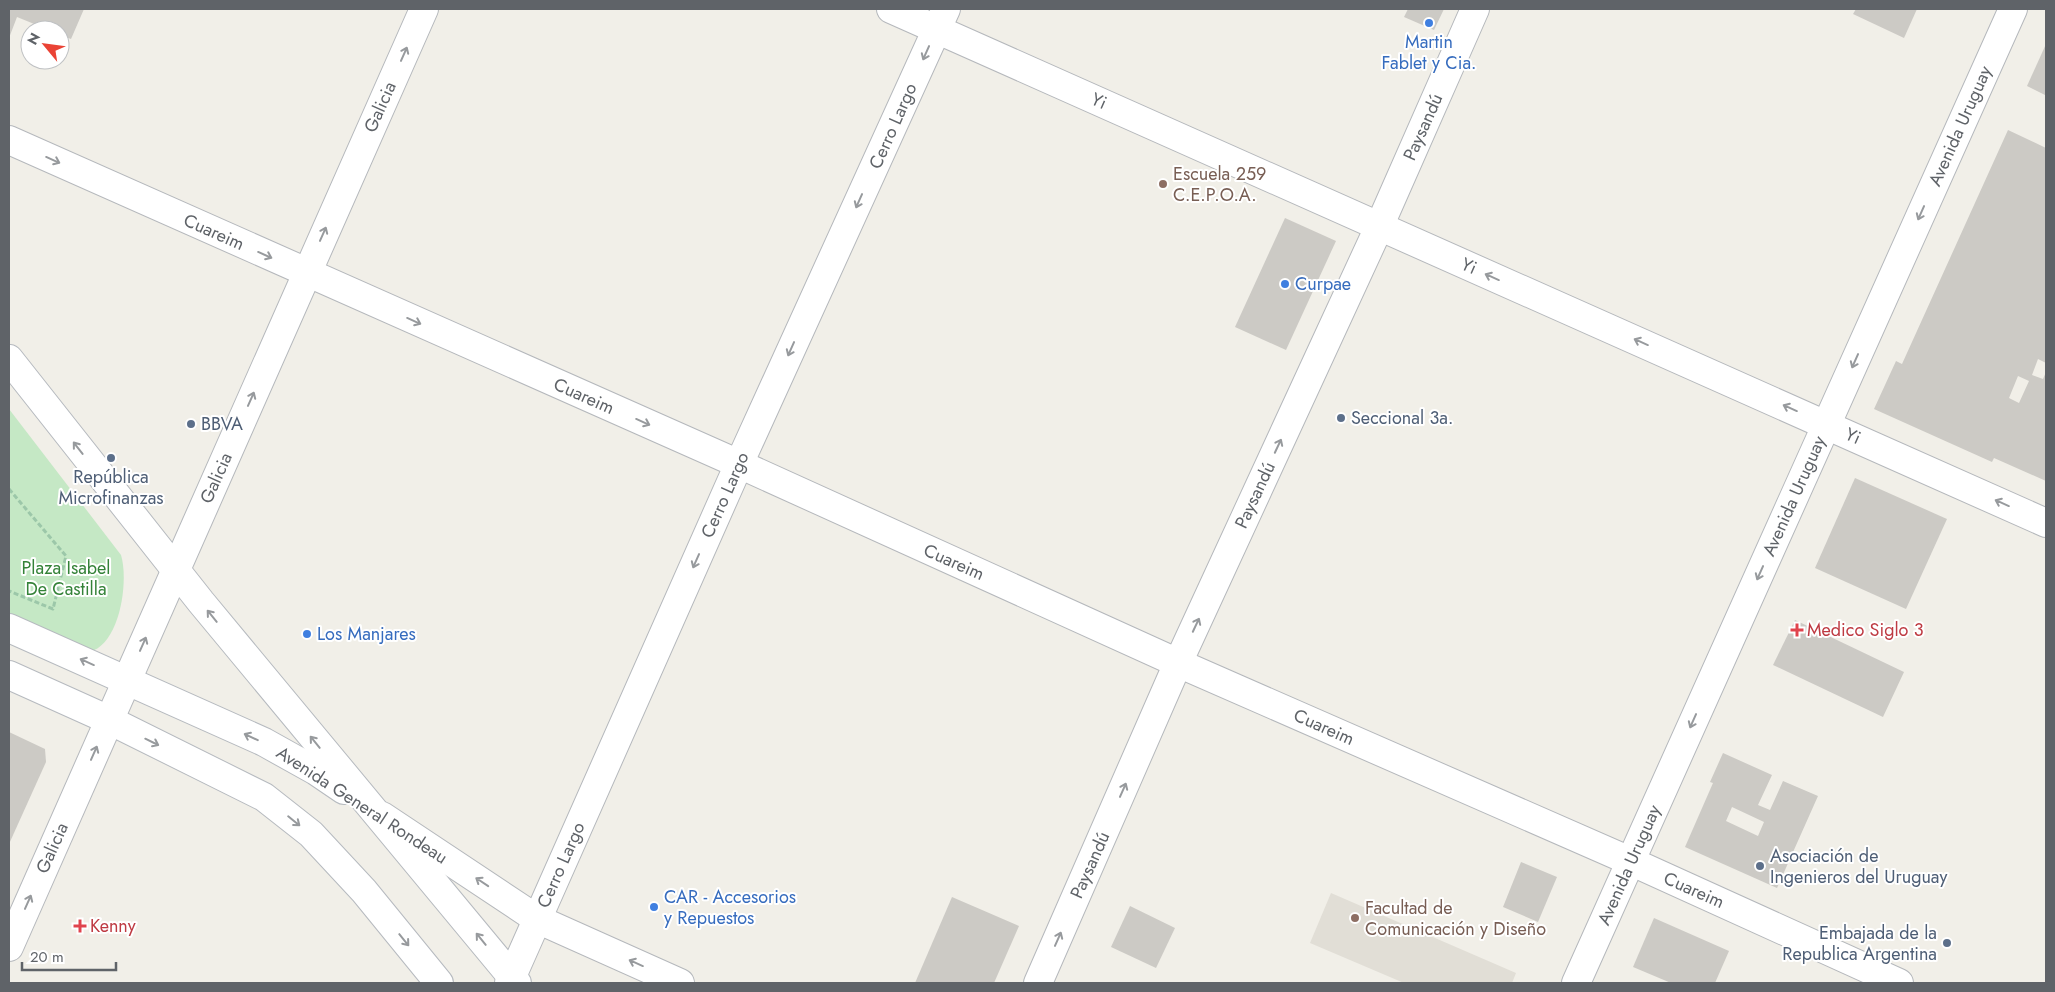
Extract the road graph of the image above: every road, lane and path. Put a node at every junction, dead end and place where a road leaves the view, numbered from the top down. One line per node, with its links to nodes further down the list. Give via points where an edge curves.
1 (424, 9): 8 (street, Galicia, one-way to 1)
2 (891, 9): 5 (street, Yi)
3 (1475, 9): 7 (street, Paysandú)
4 (2013, 9): 10 (street, Avenida Uruguay, one-way to 10)
5 (941, 19): 7 (street, Yi); 11 (street, Cerro Largo, one-way to 11)
6 (9, 140): 8 (street, Cuareim, one-way to 8)
7 (1379, 227): 10 (street, Yi, one-way to 7); 17 (street, Paysandú, one-way to 7)
8 (306, 274): 11 (street, Cuareim, one-way to 11); 14 (street, Galicia, one-way to 8)
9 (9, 359): 14 (street, one-way to 9)
10 (1826, 424): 13 (street, Yi, one-way to 10); 22 (street, Avenida Uruguay, one-way to 22)
11 (739, 464): 17 (street, Cuareim); 23 (street, Cerro Largo, one-way to 23)
12 (9, 489): 15 (path, via 66,556 53,609)
13 (2046, 523)
14 (175, 570): 19 (street, Galicia, one-way to 14); 21 (street, one-way to 14)
15 (9, 591)
16 (9, 628): 19 (street, Avenida General Rondeau, one-way to 16)
17 (1178, 663): 22 (street, Cuareim); 28 (street, Paysandú, one-way to 17)
18 (9, 675): 20 (street)
19 (126, 680): 20 (street, Galicia); 21 (street, Avenida General Rondeau, one-way to 19, via 316,771 264,742)
20 (109, 720): 24 (street, Galicia, one-way to 20); 26 (street, one-way to 26, via 264,798 311,834 364,891)
21 (368, 806): 23 (street, Avenida General Rondeau, one-way to 21); 25 (street, one-way to 21)
22 (1630, 861): 29 (street, Avenida Uruguay); 30 (street, Cuareim)
23 (537, 919): 25 (street, Cerro Largo); 27 (street, Avenida General Rondeau, one-way to 23)
24 (9, 947)
25 (513, 981)
26 (439, 983)
27 (680, 983)
28 (1038, 983)
29 (1576, 983)
30 (1899, 983)

